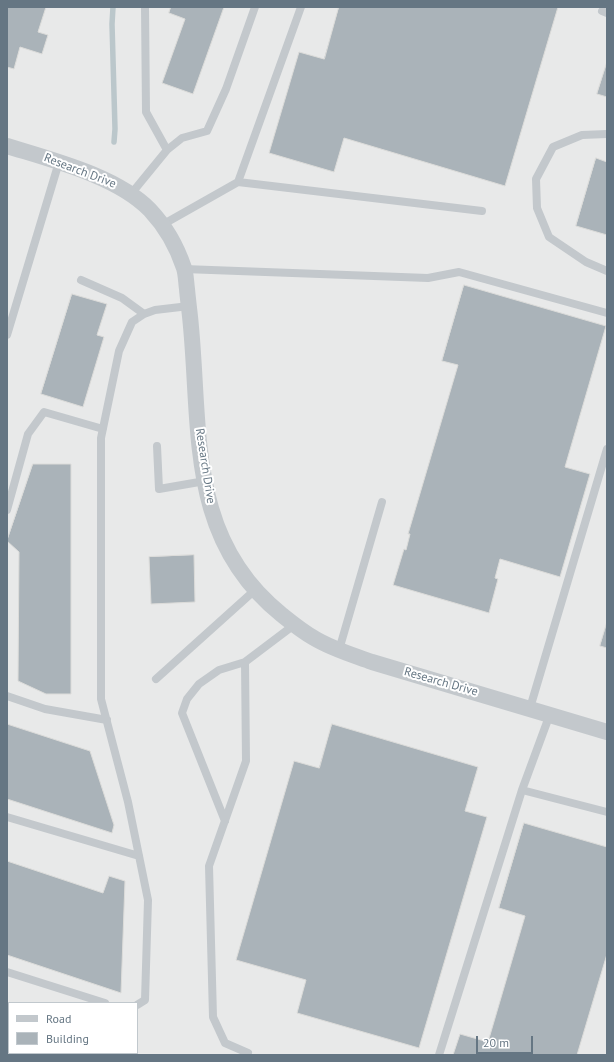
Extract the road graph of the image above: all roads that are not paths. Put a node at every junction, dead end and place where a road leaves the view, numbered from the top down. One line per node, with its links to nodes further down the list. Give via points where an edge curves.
1 (145, 7): 6 (lane, via 146,112)
2 (254, 7): 6 (lane, via 226,89 207,131 182,138)
3 (301, 7): 8 (lane)
4 (607, 134): 13 (lane, via 582,135 552,147 536,179 537,208 549,237 586,262)
5 (7, 146): 7 (street, Research Drive)
6 (167, 150): 9 (lane)
7 (59, 162): 9 (street, Research Drive, via 102,178); 18 (lane)
8 (238, 182): 10 (lane); 11 (lane)
9 (131, 194): 11 (street, Research Drive, via 150,210)
10 (482, 211)
11 (162, 225): 12 (street, Research Drive, via 178,252)
12 (184, 269): 15 (street, Research Drive); 16 (lane, via 428,278 459,272)
13 (607, 271)
14 (81, 280): 17 (lane, via 122,298)
15 (189, 306): 17 (lane, via 155,310); 23 (street, Research Drive, via 200,452)
16 (607, 313)
17 (144, 314): 20 (lane, via 132,322 119,351)
18 (8, 324): 19 (lane)
19 (7, 334)
20 (103, 429): 25 (lane, via 44,412 28,434); 34 (lane, via 101,699)
21 (157, 446): 23 (lane, via 159,489)
22 (607, 449): 32 (lane)
23 (205, 481): 26 (street, Research Drive, via 213,517 224,544)
24 (382, 502): 28 (lane)
25 (7, 510)
26 (255, 590): 27 (street, Research Drive); 30 (lane)
27 (294, 625): 28 (street, Research Drive); 29 (lane)
28 (339, 650): 32 (street, Research Drive)
29 (245, 662): 39 (lane, via 246,761); 39 (lane, via 219,670 199,684 187,699 182,713)
30 (156, 679)
31 (7, 696): 34 (lane, via 45,709)
32 (530, 708): 33 (street, Research Drive)
33 (550, 714): 35 (street, Research Drive); 36 (lane)
34 (107, 720): 40 (lane)
35 (607, 732)
36 (522, 790): 37 (lane); 45 (lane)
37 (607, 812)
38 (7, 817): 40 (lane)
39 (225, 820): 44 (lane, via 209,866 213,1017 226,1043)
40 (139, 856): 43 (lane, via 148,900 145,1000)
41 (7, 972): 42 (lane)
42 (102, 1002)
43 (138, 1004)
44 (248, 1053)
45 (439, 1055)

